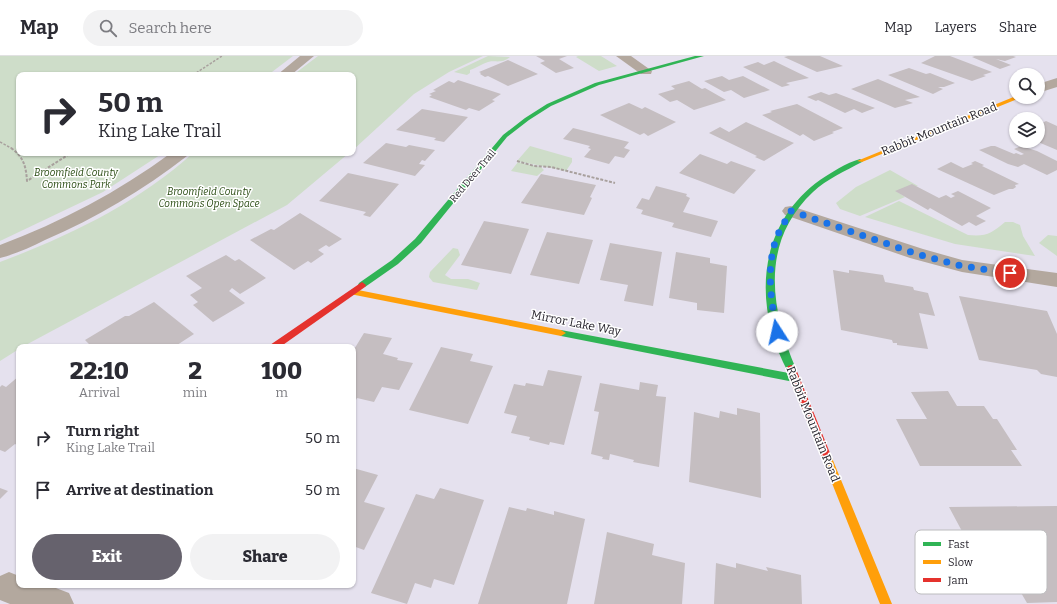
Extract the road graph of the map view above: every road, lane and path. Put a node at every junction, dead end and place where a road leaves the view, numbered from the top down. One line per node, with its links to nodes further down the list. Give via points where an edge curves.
1 (222, 56): 6 (path)
2 (308, 56): 7 (street)
3 (622, 56): 5 (street)
4 (700, 56): 5 (street, Red Deer Trail)
5 (646, 71): 21 (street, Red Deer Trail, via 593,85 567,95 543,107 522,122 505,136 418,241 395,262)
6 (198, 72)
7 (287, 72)
8 (1057, 82): 9 (street)
9 (1045, 86)
10 (1009, 101): 18 (street, Rabbit Mountain Road, via 852,164 827,177 808,192)
11 (0, 142): 12 (path)
12 (16, 149)
13 (21, 156): 14 (path, via 26,165 27,181)
14 (66, 156)
15 (177, 156): 19 (street, via 136,186 100,207 55,230)
16 (517, 161): 17 (path)
17 (615, 183)
18 (791, 211): 20 (street, via 917,254 962,266); 23 (street, Rabbit Mountain Road, via 776,238 771,260 770,293 777,332)
19 (0, 252)
20 (1057, 280)
21 (353, 292): 22 (street, Red Deer Trail); 23 (street, Mirror Lake Way)
22 (277, 344)
23 (794, 378): 26 (street, Rabbit Mountain Road)
24 (9, 587): 25 (street)
25 (58, 604)
26 (886, 604)

